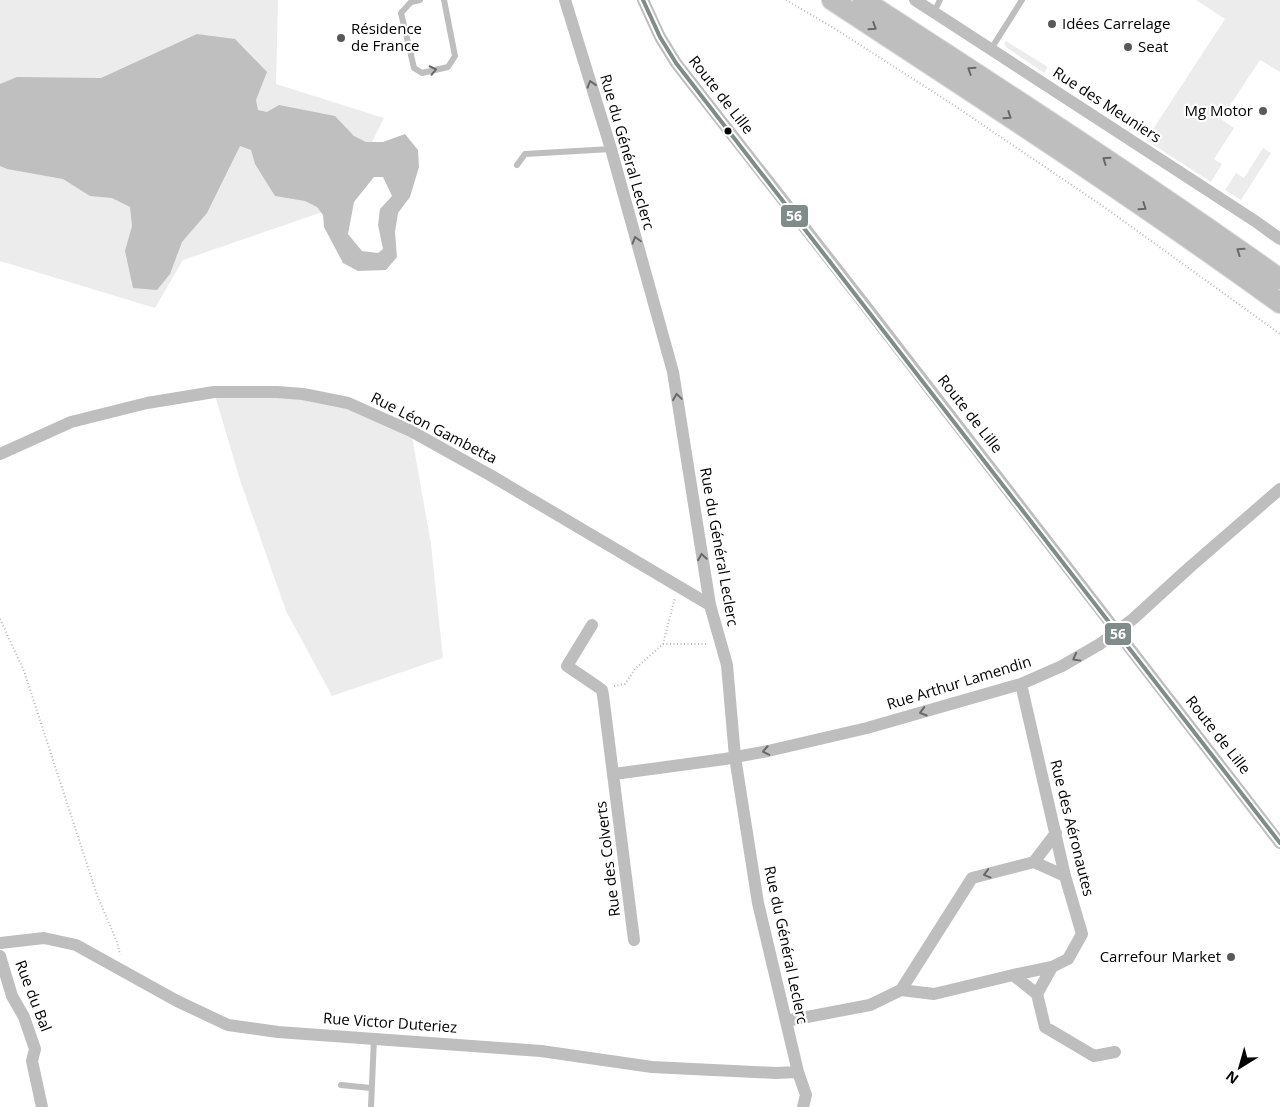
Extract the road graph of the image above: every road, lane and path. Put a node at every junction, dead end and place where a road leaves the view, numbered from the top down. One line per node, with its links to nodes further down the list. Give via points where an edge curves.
1 (420, 0): 2 (lane, one-way to 2, via 412,2 402,13 414,68 422,73 448,67 455,56)
2 (444, 0)
3 (565, 0): 13 (street, Rue du Général Leclerc, one-way to 3)
4 (643, 0): 25 (street, Route de Lille, via 676,63)
5 (786, 0): 18 (path, via 965,113 1107,209)
6 (832, 0): 17 (highway, one-way to 17, via 1186,236)
7 (863, 0): 16 (highway, one-way to 7)
8 (915, 0): 11 (street, Rue des Meuniers)
9 (940, 0): 11 (lane)
10 (1022, 0): 12 (lane)
11 (934, 12): 12 (street, Rue des Meuniers)
12 (991, 49): 15 (street, Rue des Meuniers)
13 (611, 149): 14 (lane, via 525,154); 22 (street, Rue du Général Leclerc, one-way to 13, via 673,372)
14 (516, 165)
15 (1280, 239)
16 (1280, 279)
17 (1280, 303)
18 (1280, 334)
19 (0, 454): 22 (street, Rue Léon Gambetta, via 71,422 147,402 214,392 303,394 348,403 411,431 490,475)
20 (1280, 489): 25 (street, Rue Arthur Lamendin)
21 (676, 593): 26 (path)
22 (710, 605): 27 (street, Rue du Général Leclerc)
23 (0, 619): 40 (path, via 24,671 97,895 118,942)
24 (592, 625): 29 (street, via 567,666)
25 (1117, 632): 28 (street, Rue Arthur Lamendin, one-way to 28, via 1062,666); 33 (street, Route de Lille)
26 (663, 644): 27 (path); 29 (path, via 634,669 625,684)
27 (720, 644): 30 (street, Rue du Général Leclerc, via 727,665)
28 (1021, 684): 30 (street, Rue Arthur Lamendin, one-way to 30, via 867,728); 32 (street, Rue des Aéronautes)
29 (602, 690): 31 (street, Rue des Colverts)
30 (736, 757): 31 (street, Rue Arthur Lamendin); 44 (street, Rue du Général Leclerc, via 758,903)
31 (614, 774): 36 (street, Rue des Colverts)
32 (1056, 833): 34 (street); 35 (street, Rue des Aéronautes)
33 (1280, 844)
34 (1034, 862): 35 (street); 42 (street, one-way to 42, via 972,878)
35 (1065, 876): 39 (street, Rue des Aéronautes, via 1082,934 1068,959)
36 (634, 940)
37 (0, 943): 40 (street, Rue Victor Duteriez, via 44,938 68,943)
38 (0, 956): 50 (street, Rue du Bal, via 12,996 24,1017 35,1049 32,1061)
39 (1052, 967): 41 (street, Rue des Aéronautes); 43 (street, Rue des Aéronautes)
40 (123, 972): 45 (street, Rue Victor Duteriez, via 228,1025 278,1032)
41 (1013, 976): 42 (street, Rue des Aéronautes, via 934,994); 43 (street)
42 (901, 990): 44 (street, via 870,1004)
43 (1037, 994): 46 (street, via 1045,1027 1094,1056)
44 (786, 1021): 47 (street, Rue du Général Leclerc)
45 (374, 1038): 47 (street, Rue Victor Duteriez, via 541,1051 652,1067); 49 (lane)
46 (1115, 1052)
47 (798, 1072): 52 (street, Rue du Général Leclerc, via 806,1095)
48 (341, 1085): 49 (lane)
49 (371, 1088): 51 (lane)
50 (42, 1107)
51 (371, 1107)
52 (803, 1107)

